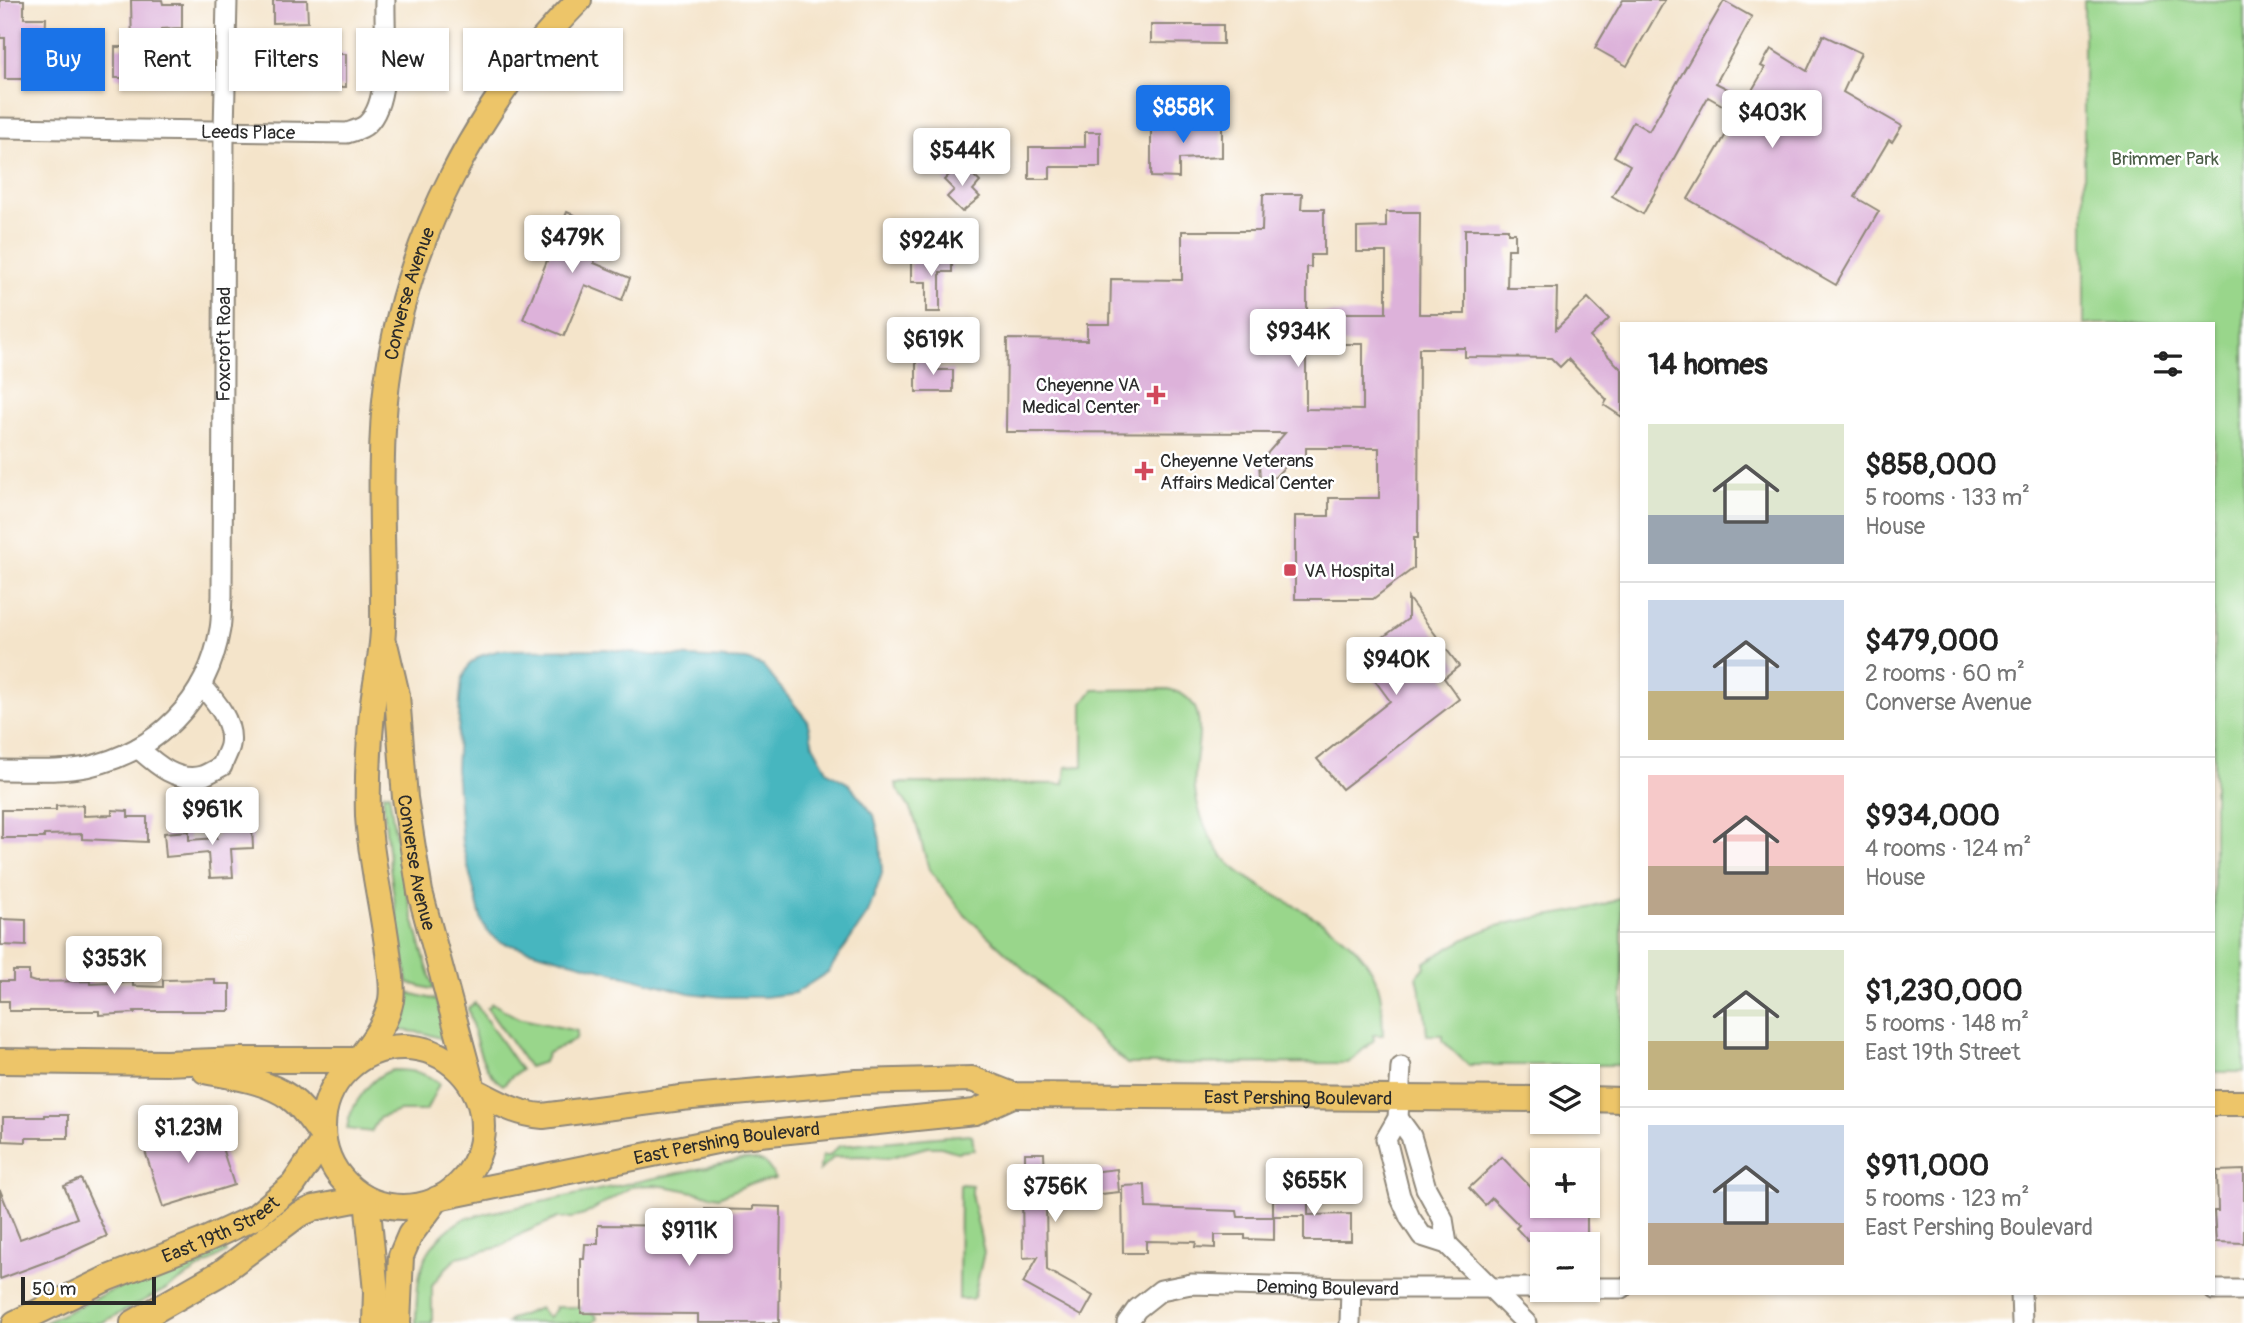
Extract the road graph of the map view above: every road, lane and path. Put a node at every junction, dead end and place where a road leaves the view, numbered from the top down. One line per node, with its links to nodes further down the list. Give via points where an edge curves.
1 (227, 0): 5 (street, Foxcroft Road)
2 (385, 0): 5 (street, Leeds Place, via 382,95 366,126 347,133)
3 (579, 0): 6 (main road, Converse Avenue, via 504,89 465,151 424,239 387,382 381,492)
4 (0, 128): 5 (street, Leeds Place)
5 (223, 131): 7 (street, Foxcroft Road, via 222,597 220,629)
6 (383, 634): 10 (main road, Converse Avenue, via 368,756 368,804 392,987 386,1019); 14 (main road, Converse Avenue, via 397,695 405,798 420,892)
7 (201, 685): 8 (street, Foxcroft Road, via 186,710); 8 (street, via 219,704 228,724 230,744 222,766 201,776 179,776 158,766)
8 (138, 748): 9 (street, Foxcroft Road, via 84,767)
9 (0, 770)
10 (358, 1060): 12 (main road, East Pershing Boulevard); 14 (main road, East Pershing Boulevard, via 389,1047 421,1048 450,1062); 22 (main road, East Pershing Boulevard, via 329,1093)
11 (0, 1061): 12 (main road, East Pershing Boulevard)
12 (166, 1063): 22 (main road, East Pershing Boulevard, via 269,1086 295,1102)
13 (1401, 1067): 21 (street)
14 (474, 1088): 15 (main road, East Pershing Boulevard, via 508,1109 543,1116 857,1082 972,1079); 24 (main road, East Pershing Boulevard, via 482,1116 477,1159 456,1187)
15 (1013, 1095): 21 (main road, East Pershing Boulevard); 24 (main road, East Pershing Boulevard, via 975,1112 741,1136)
16 (1600, 1099): 18 (main road)
17 (1530, 1100): 21 (main road, East Pershing Boulevard)
18 (1620, 1100)
19 (2215, 1103): 20 (main road)
20 (2244, 1103)
21 (1398, 1108): 25 (street, via 1426,1188 1443,1219); 25 (street, via 1386,1139 1400,1196 1422,1236)
22 (323, 1138): 23 (main road, East Pershing Boulevard, via 338,1174); 34 (main road, East 19th Street, via 293,1185 255,1217 108,1278)
23 (366, 1198): 24 (main road, East Pershing Boulevard, via 402,1207); 35 (main road, East 19th Street, via 298,1215 219,1274); 36 (main road)
24 (440, 1198): 37 (main road, via 410,1235 401,1256)
25 (1447, 1244): 27 (street)
26 (1351, 1288): 27 (street, Deming Boulevard); 38 (street, Deming Boulevard, via 1191,1284 1161,1290); 39 (street)
27 (1493, 1288): 28 (street, Deming Boulevard); 40 (street)
28 (1530, 1288)
29 (1600, 1288): 30 (street)
30 (1620, 1288)
31 (2215, 1290): 32 (street)
32 (2244, 1290)
33 (2021, 1295): 41 (street)
34 (15, 1323)
35 (133, 1323)
36 (375, 1323)
37 (398, 1323)
38 (1127, 1323)
39 (1350, 1323)
40 (1526, 1323)
41 (2022, 1323)

